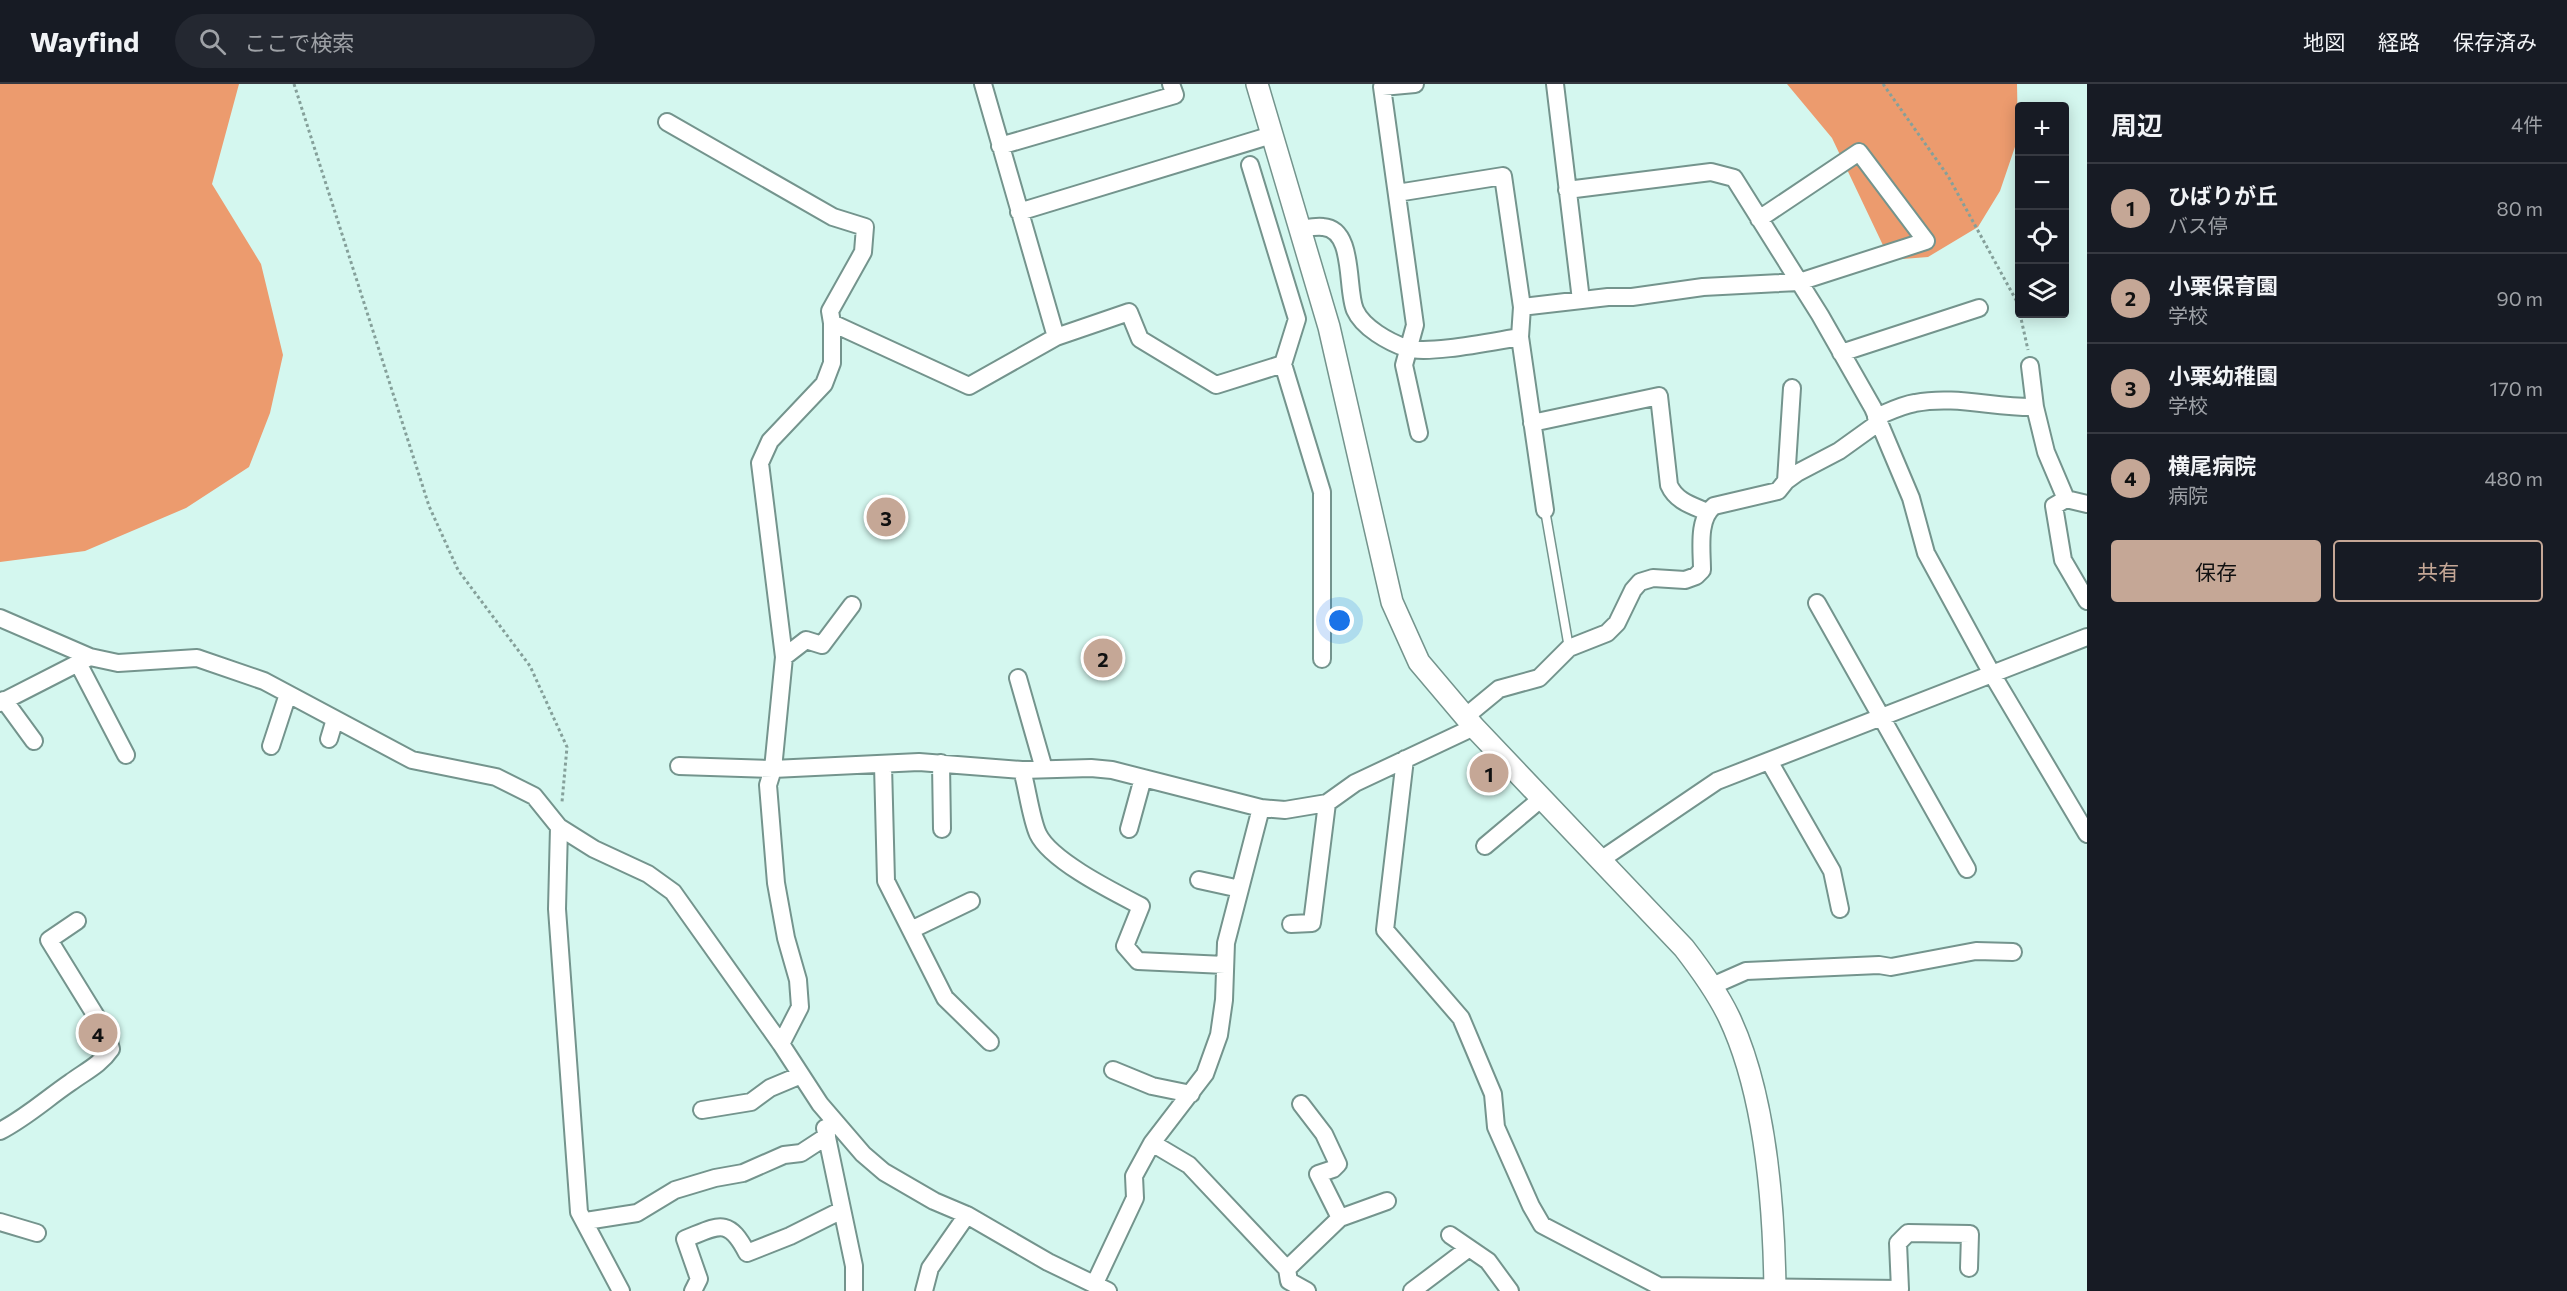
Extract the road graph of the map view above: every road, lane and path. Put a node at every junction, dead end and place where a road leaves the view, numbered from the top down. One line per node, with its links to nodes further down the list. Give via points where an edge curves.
1 (294, 84): 72 (path, via 429,506 458,570 530,666 567,747)
2 (983, 84): 10 (street)
3 (1171, 84): 10 (street, via 1175,95)
4 (1257, 84): 9 (street)
5 (1415, 84): 13 (street, via 1382,87)
6 (1554, 84): 12 (street)
7 (1883, 84): 18 (path, via 1948,176)
8 (667, 122): 23 (street, via 832,217 865,227 863,252 830,310)
9 (1272, 135): 14 (street); 16 (street)
10 (1000, 146): 14 (street)
11 (1250, 165): 28 (street, via 1298,319)
12 (1568, 190): 15 (street, via 1711,172 1734,178); 19 (street)
13 (1397, 193): 20 (street, via 1503,176); 26 (street, via 1415,325)
14 (1019, 212): 24 (street)
15 (1759, 219): 17 (street); 17 (street, via 1858,152 1926,241)
16 (1300, 229): 26 (street, via 1324,226 1336,231 1344,242 1355,311 1373,331); 55 (street, via 1329,327 1392,602 1419,662)
17 (1799, 282): 19 (street); 27 (street)
18 (2015, 298)
19 (1581, 300): 20 (street)
20 (1522, 307): 25 (street)
21 (1979, 308): 27 (street)
22 (2022, 318): 29 (path)
23 (832, 322): 24 (street, via 969,386); 46 (street, via 832,363 824,384 770,441 760,463)
24 (1056, 337): 28 (street, via 1129,312 1140,339 1216,385)
25 (1520, 337): 26 (street, via 1427,350); 33 (street)
26 (1407, 349): 34 (street, via 1404,365)
27 (1841, 353): 32 (street)
28 (1283, 364): 47 (street, via 1322,492)
29 (2030, 366): 31 (street)
30 (1792, 388): 35 (street)
31 (2035, 407): 32 (street, via 2006,408 1944,400 1914,403); 36 (street, via 2046,452)
32 (1877, 420): 35 (street, via 1839,451); 49 (street, via 1901,472 1926,553)
33 (1532, 423): 38 (street); 39 (street, via 1659,396 1673,494)
34 (1419, 433)
35 (1786, 481): 39 (street, via 1778,491)
36 (2066, 499): 37 (street); 40 (street, via 2054,506 2063,561)
37 (2087, 504)
38 (1545, 510): 45 (lane)
39 (1707, 512): 45 (street, via 1702,570 1696,576 1640,582 1617,623 1606,633)
40 (2087, 601)
41 (1817, 603): 53 (street)
42 (852, 605): 46 (street, via 822,645 806,640)
43 (0, 618): 48 (street)
44 (2087, 637): 49 (street)
45 (1569, 648): 55 (street, via 1539,678 1499,689)
46 (784, 657): 65 (street)
47 (1322, 659)
48 (84, 660): 51 (street, via 118,663 197,658 264,681); 52 (street); 59 (street)
49 (1992, 674): 53 (street); 75 (street)
50 (1018, 678): 66 (street)
51 (288, 694): 54 (street); 58 (street)
52 (2, 701): 57 (street)
53 (1882, 718): 61 (street); 78 (street)
54 (335, 719): 56 (street); 72 (street, via 412,760 496,777 534,796)
55 (1469, 722): 60 (street); 69 (street)
56 (329, 739)
57 (34, 741)
58 (271, 746)
59 (126, 754)
60 (1405, 759): 70 (street, via 1355,783); 112 (street, via 1385,930 1461,1018 1493,1094 1496,1126 1542,1225 1659,1286)
61 (1769, 761): 77 (street, via 1717,781); 82 (street, via 1832,871)
62 (941, 763): 63 (street); 67 (street); 73 (street)
63 (883, 765): 65 (street); 85 (street, via 886,882)
64 (679, 766): 65 (street)
65 (773, 769): 90 (street, via 768,784 776,883 798,980 800,1007)
66 (1044, 769): 67 (street); 68 (street, via 1091,768)
67 (1022, 770): 87 (street, via 1038,835 1085,876 1141,906 1125,946 1138,961)
68 (1143, 778): 71 (street); 74 (street)
69 (1542, 798): 76 (street); 77 (street)
70 (1327, 803): 71 (street, via 1285,810); 84 (street, via 1312,923)
71 (1261, 808): 80 (street)
72 (560, 827): 90 (street, via 594,849 648,874 673,892); 104 (street, via 557,909 579,1212)
73 (942, 829)
74 (1130, 829)
75 (2087, 834)
76 (1485, 846)
77 (1602, 859): 88 (street, via 1684,948)
78 (1967, 869)
79 (1199, 880): 80 (street)
80 (1240, 889): 87 (street, via 1226,943)
81 (971, 901): 85 (street)
82 (1840, 909)
83 (77, 921): 97 (street, via 49,940 107,1034 111,1049 102,1061 24,1119)
84 (1291, 924)
85 (911, 930): 89 (street, via 945,998)
86 (2013, 952): 88 (street, via 1976,951 1891,968 1879,964 1746,971)
87 (1225, 965): 93 (street, via 1219,1035 1205,1074)
88 (1712, 986): 112 (street, via 1747,1065 1758,1117 1768,1173)
89 (990, 1042)
90 (781, 1044): 92 (street)
91 (1113, 1070): 93 (street, via 1152,1086)
92 (801, 1075): 94 (street); 96 (street, via 770,1088 751,1102)
93 (1191, 1094): 99 (street)
94 (820, 1104): 98 (street); 102 (street, via 884,1172)
95 (1301, 1104): 103 (street, via 1324,1134 1338,1164 1318,1174)
96 (702, 1110)
97 (0, 1131)
98 (827, 1136): 101 (street); 104 (street, via 801,1153 675,1190 637,1213)
99 (1152, 1143): 110 (street, via 1189,1165); 111 (street, via 1134,1176 1135,1198)
100 (1387, 1201): 103 (street)
101 (842, 1210): 114 (street, via 747,1253 739,1236 729,1227 719,1226 685,1239 699,1279); 115 (street, via 854,1266)
102 (967, 1215): 111 (street, via 1048,1262); 116 (street, via 930,1268)
103 (1340, 1218): 110 (street)
104 (586, 1221): 113 (street)
105 (0, 1222): 106 (street)
106 (37, 1233)
107 (1450, 1235): 108 (street)
108 (1469, 1248): 118 (street); 119 (street, via 1488,1261)
109 (1969, 1268): 112 (street, via 1970,1233 1908,1233 1898,1243 1900,1289)
110 (1287, 1269): 117 (street, via 1289,1281)
111 (1101, 1287)
112 (1775, 1289)
113 (621, 1291)
114 (693, 1291)
115 (854, 1291)
116 (924, 1291)
117 (1307, 1291)
118 (1412, 1291)
119 (1510, 1291)

